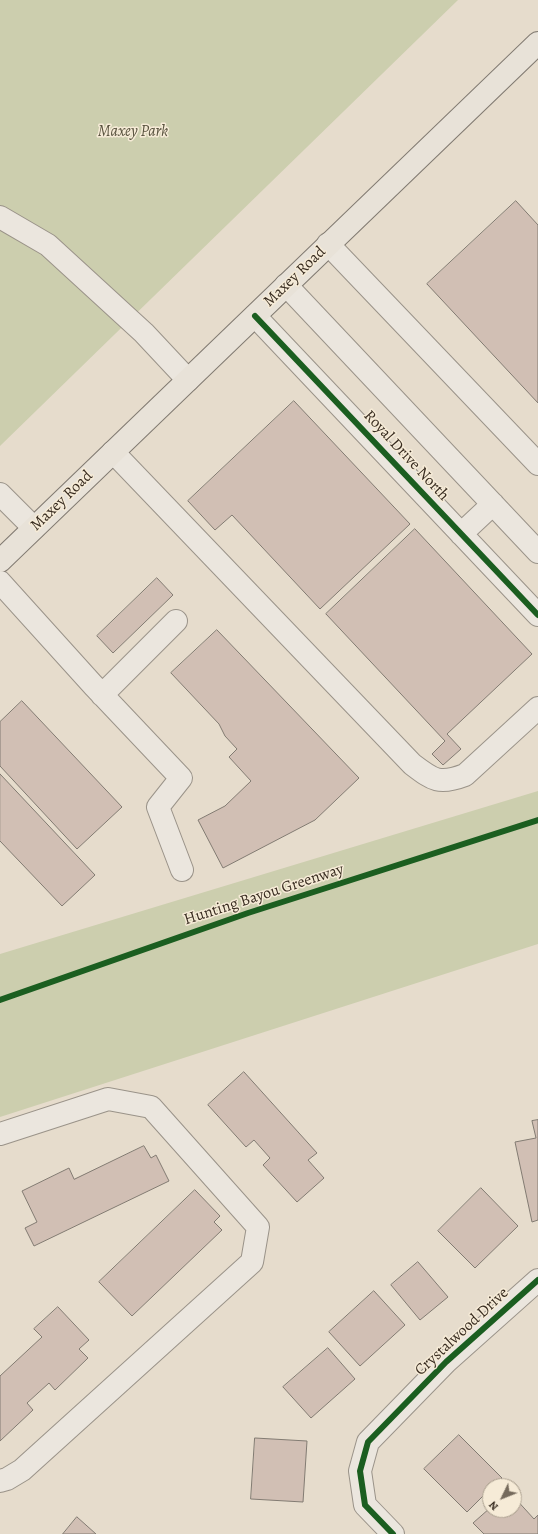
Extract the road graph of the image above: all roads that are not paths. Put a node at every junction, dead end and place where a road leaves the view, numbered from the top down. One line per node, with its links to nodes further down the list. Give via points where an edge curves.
1 (538, 43): 3 (main road, Maxey Road)
2 (0, 217): 6 (street, via 48,245 144,333)
3 (328, 244): 4 (main road, Maxey Road); 8 (street)
4 (286, 285): 5 (main road, Maxey Road); 10 (street, Royal Drive North)
5 (255, 316): 6 (main road, Maxey Road); 12 (street, Royal Drive North)
6 (188, 380): 7 (main road, Maxey Road)
7 (113, 452): 11 (main road, Maxey Road); 19 (street, via 412,764 431,778 450,781 465,775)
8 (538, 464)
9 (0, 494): 11 (street)
10 (493, 504): 12 (street); 13 (street, Royal Drive North)
11 (34, 528): 14 (main road, Maxey Road)
12 (461, 534): 16 (street, Royal Drive North)
13 (538, 552)
14 (0, 561)
15 (0, 582): 18 (street)
16 (538, 615)
17 (176, 621): 18 (street)
18 (102, 694): 20 (street, via 182,778 158,808)
19 (538, 708)
20 (182, 870)
21 (0, 1134): 23 (street, via 108,1099 151,1107 258,1227 252,1262 22,1470)
22 (538, 1280): 24 (street, Crystalwood Drive, via 446,1362 368,1442 360,1471 365,1505)
23 (0, 1481)
24 (392, 1534)

